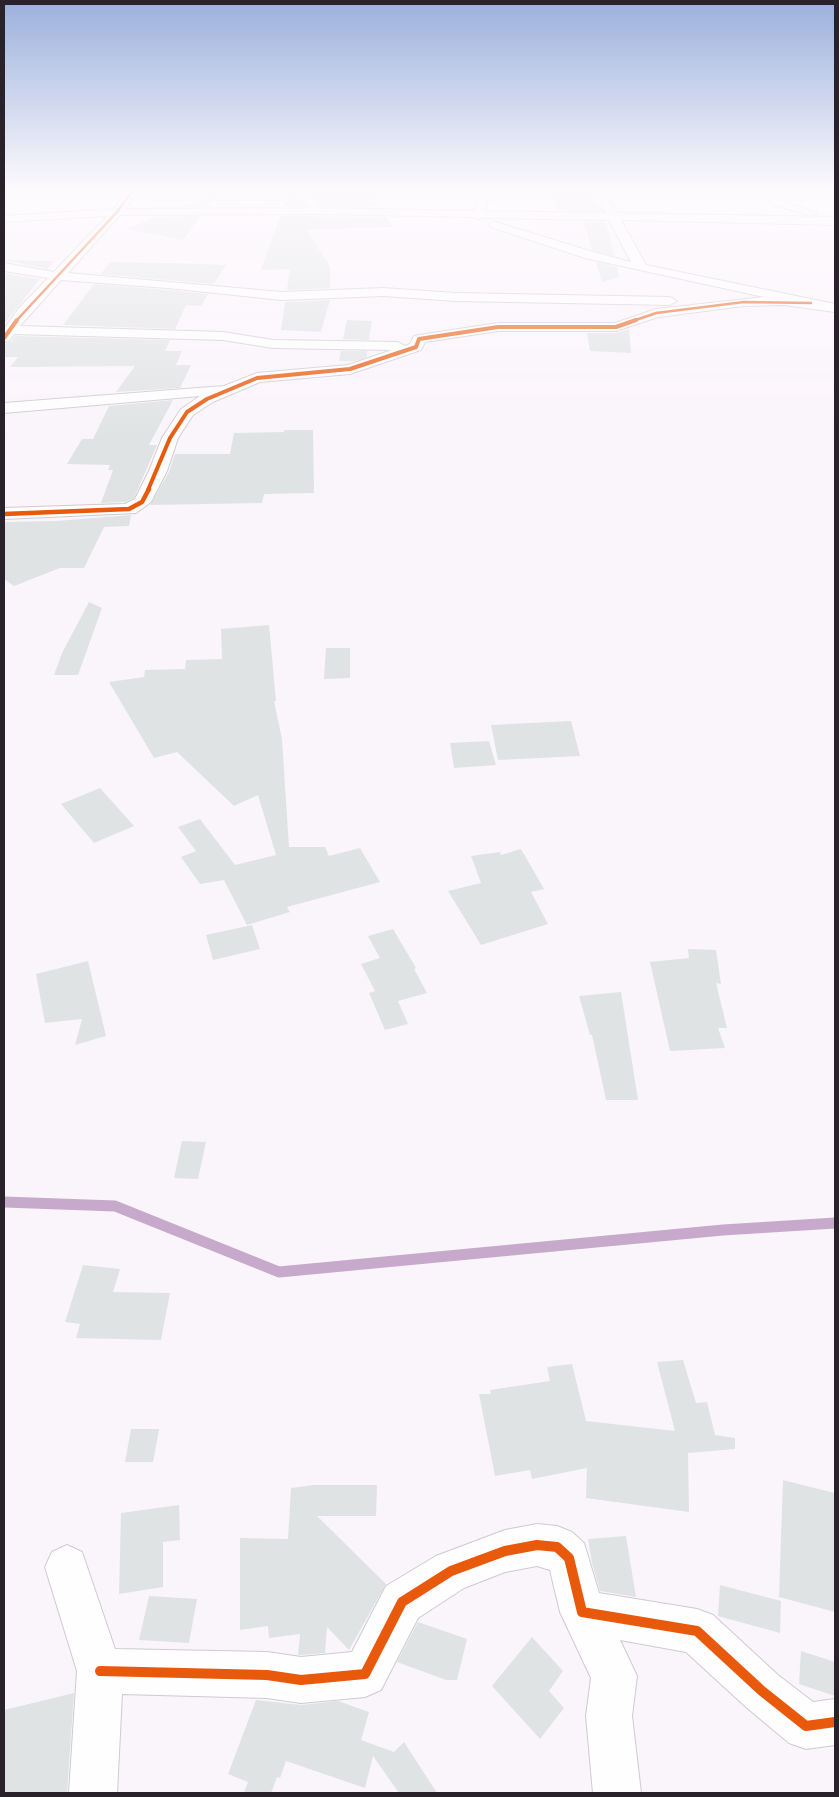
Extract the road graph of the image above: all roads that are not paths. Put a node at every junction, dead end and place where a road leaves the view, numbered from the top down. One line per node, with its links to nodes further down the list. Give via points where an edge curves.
1 (38, 273): 4 (street)
2 (59, 273): 4 (street)
3 (665, 273): 6 (street)
4 (56, 276): 5 (street, via 282,296 384,292 456,297); 8 (street)
5 (744, 302): 6 (street); 9 (street, via 656,313 616,327 498,327 419,339)
6 (811, 303): 7 (street)
7 (835, 308)
8 (7, 334): 9 (street, via 223,336 273,344)
9 (416, 347): 10 (street, via 350,369 257,378)
10 (226, 390): 11 (street); 14 (street, via 187,412 170,438 142,502 129,509 110,512)
11 (45, 406): 12 (street); 13 (street)
12 (4, 408)
13 (4, 421)
14 (4, 514)
15 (67, 1567): 17 (street)
16 (582, 1612): 17 (street, via 569,1558 557,1547 537,1545 506,1551 452,1571 402,1602 365,1674 301,1680 267,1675); 18 (street, via 697,1631 762,1691 806,1726); 20 (street, via 614,1676 609,1716)
17 (100, 1671): 19 (street)
18 (835, 1722)
19 (93, 1793)
20 (617, 1793)

